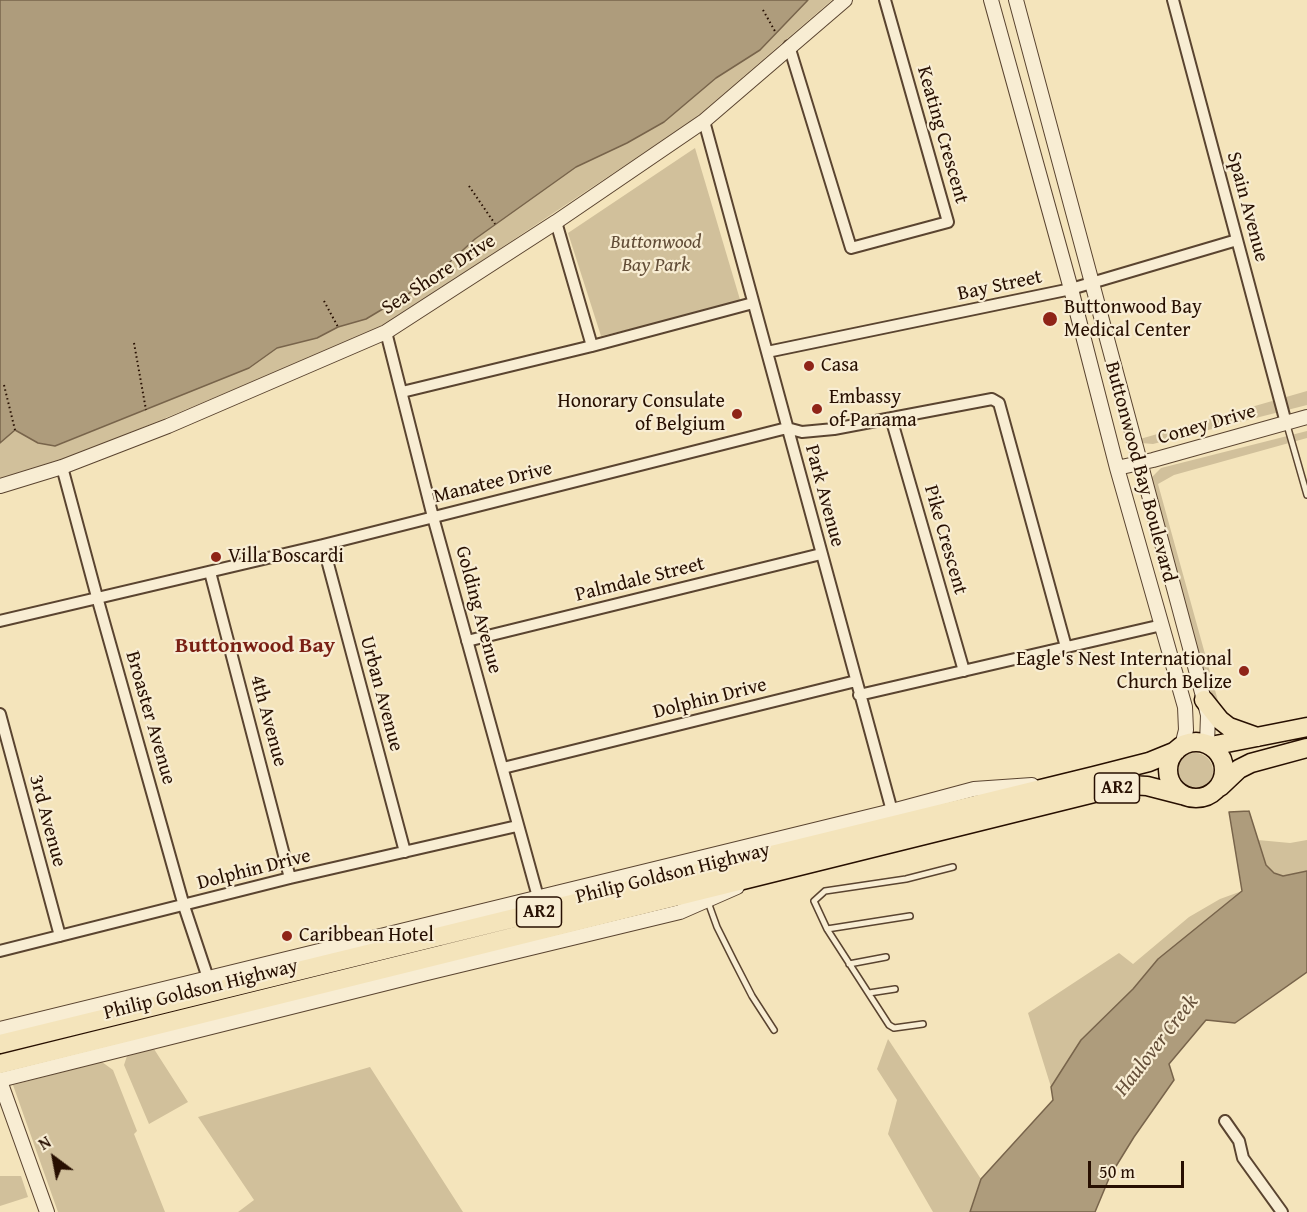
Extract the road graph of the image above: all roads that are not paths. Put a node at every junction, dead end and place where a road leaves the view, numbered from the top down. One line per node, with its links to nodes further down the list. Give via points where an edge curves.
1 (845, 0): 6 (street, Sea Shore Drive)
2 (885, 0): 6 (street, Keating Crescent, via 948,222 851,248)
3 (991, 0): 11 (street, Buttonwood Bay Boulevard)
4 (1016, 0): 10 (street, Buttonwood Bay Boulevard)
5 (1173, 0): 9 (street, Spain Avenue)
6 (789, 46): 7 (street, Sea Shore Drive)
7 (704, 121): 8 (street, Sea Shore Drive); 12 (street, Park Avenue)
8 (556, 222): 13 (street, Sea Shore Drive); 14 (street)
9 (1237, 240): 10 (street, Bay Street); 19 (street, Spain Avenue)
10 (1094, 283): 11 (street, Bay Street); 21 (street, Buttonwood Bay Boulevard)
11 (1071, 289): 15 (street, Bay Street); 23 (street, Buttonwood Bay Boulevard)
12 (753, 303): 14 (street); 15 (street, Park Avenue)
13 (386, 332): 16 (street, Golding Avenue); 22 (street, Sea Shore Drive)
14 (592, 346): 16 (street)
15 (767, 352): 20 (street, Park Avenue)
16 (402, 392): 26 (street, Golding Avenue)
17 (1307, 417): 19 (street, Coney Drive)
18 (891, 418): 20 (street, Manatee Drive, via 834,429 802,432); 34 (street, Manatee Drive, via 992,399 999,403); 35 (street, Pike Crescent)
19 (1286, 423): 21 (street, Coney Drive); 25 (lane)
20 (787, 428): 26 (street, Manatee Drive); 28 (street, Park Avenue)
21 (1141, 462): 23 (street, Coney Drive); 38 (street, Buttonwood Bay Boulevard)
22 (63, 467): 24 (street, Sea Shore Drive); 30 (street, Broaster Avenue)
23 (1118, 468): 32 (street, Buttonwood Bay Boulevard)
24 (0, 486)
25 (1307, 495)
26 (433, 517): 27 (street, Manatee Drive); 33 (street, Golding Avenue)
27 (323, 545): 29 (street, Manatee Drive); 51 (street, Urban Avenue)
28 (821, 554): 33 (street, Palmdale Street); 36 (street, Park Avenue)
29 (210, 572): 30 (street, Manatee Drive); 54 (street, 4th Avenue)
30 (97, 597): 31 (street, Manatee Drive); 57 (street, Broaster Avenue)
31 (0, 621)
32 (1162, 625): 34 (street); 43 (street, Buttonwood Bay Boulevard, via 1185,707 1186,730)
33 (467, 641): 45 (street, Golding Avenue)
34 (1066, 647): 35 (street)
35 (964, 671): 37 (street)
36 (856, 681): 37 (street, Park Avenue); 45 (street, Dolphin Drive)
37 (860, 695): 49 (street, Park Avenue)
38 (1204, 700): 41 (main road, via 1220,720); 42 (street, Buttonwood Bay Boulevard)
39 (0, 714): 60 (street, 3rd Avenue)
40 (1307, 727): 41 (main road)
41 (1257, 737): 42 (main road)
42 (1209, 745): 43 (main road, via 1199,742); 47 (main road, via 1224,767)
43 (1179, 748): 46 (main road, Philip Goldson Highway / AR2, via 1149,762); 48 (main road, via 1171,758 1168,775)
44 (1307, 748): 47 (main road, via 1251,763)
45 (503, 768): 50 (street, Golding Avenue)
46 (1067, 782): 49 (street, via 974,789); 70 (main road, Philip Goldson Highway / AR2)
47 (1216, 790): 48 (main road, via 1200,798)
48 (1182, 795): 53 (main road, Philip Goldson Highway / AR2, via 1130,785)
49 (892, 811): 55 (street)
50 (517, 826): 51 (street, Dolphin Drive); 55 (street, Golding Avenue)
51 (405, 852): 54 (street, Dolphin Drive)
52 (953, 867): 59 (lane, via 906,879 825,891 814,901)
53 (767, 874): 56 (street); 71 (main road, Philip Goldson Highway / AR2)
54 (290, 878): 57 (street, Dolphin Drive)
55 (538, 897): 64 (street)
56 (707, 901): 69 (lane, via 738,970); 72 (street, via 680,912)
57 (184, 906): 60 (street, Dolphin Drive); 64 (street, Broaster Avenue)
58 (910, 916): 59 (lane)
59 (827, 930): 63 (lane)
60 (60, 936): 61 (street, Dolphin Drive)
61 (0, 951)
62 (886, 957): 63 (lane)
63 (849, 964): 66 (lane)
64 (208, 978): 68 (street)
65 (895, 989): 66 (lane)
66 (869, 993): 67 (lane, via 894,1029)
67 (923, 1024)
68 (0, 1029)
69 (774, 1030)
70 (0, 1044)
71 (0, 1064)
72 (0, 1081): 74 (street)
73 (1225, 1121): 75 (street, via 1239,1142 1243,1158)
74 (47, 1212)
75 (1282, 1212)

